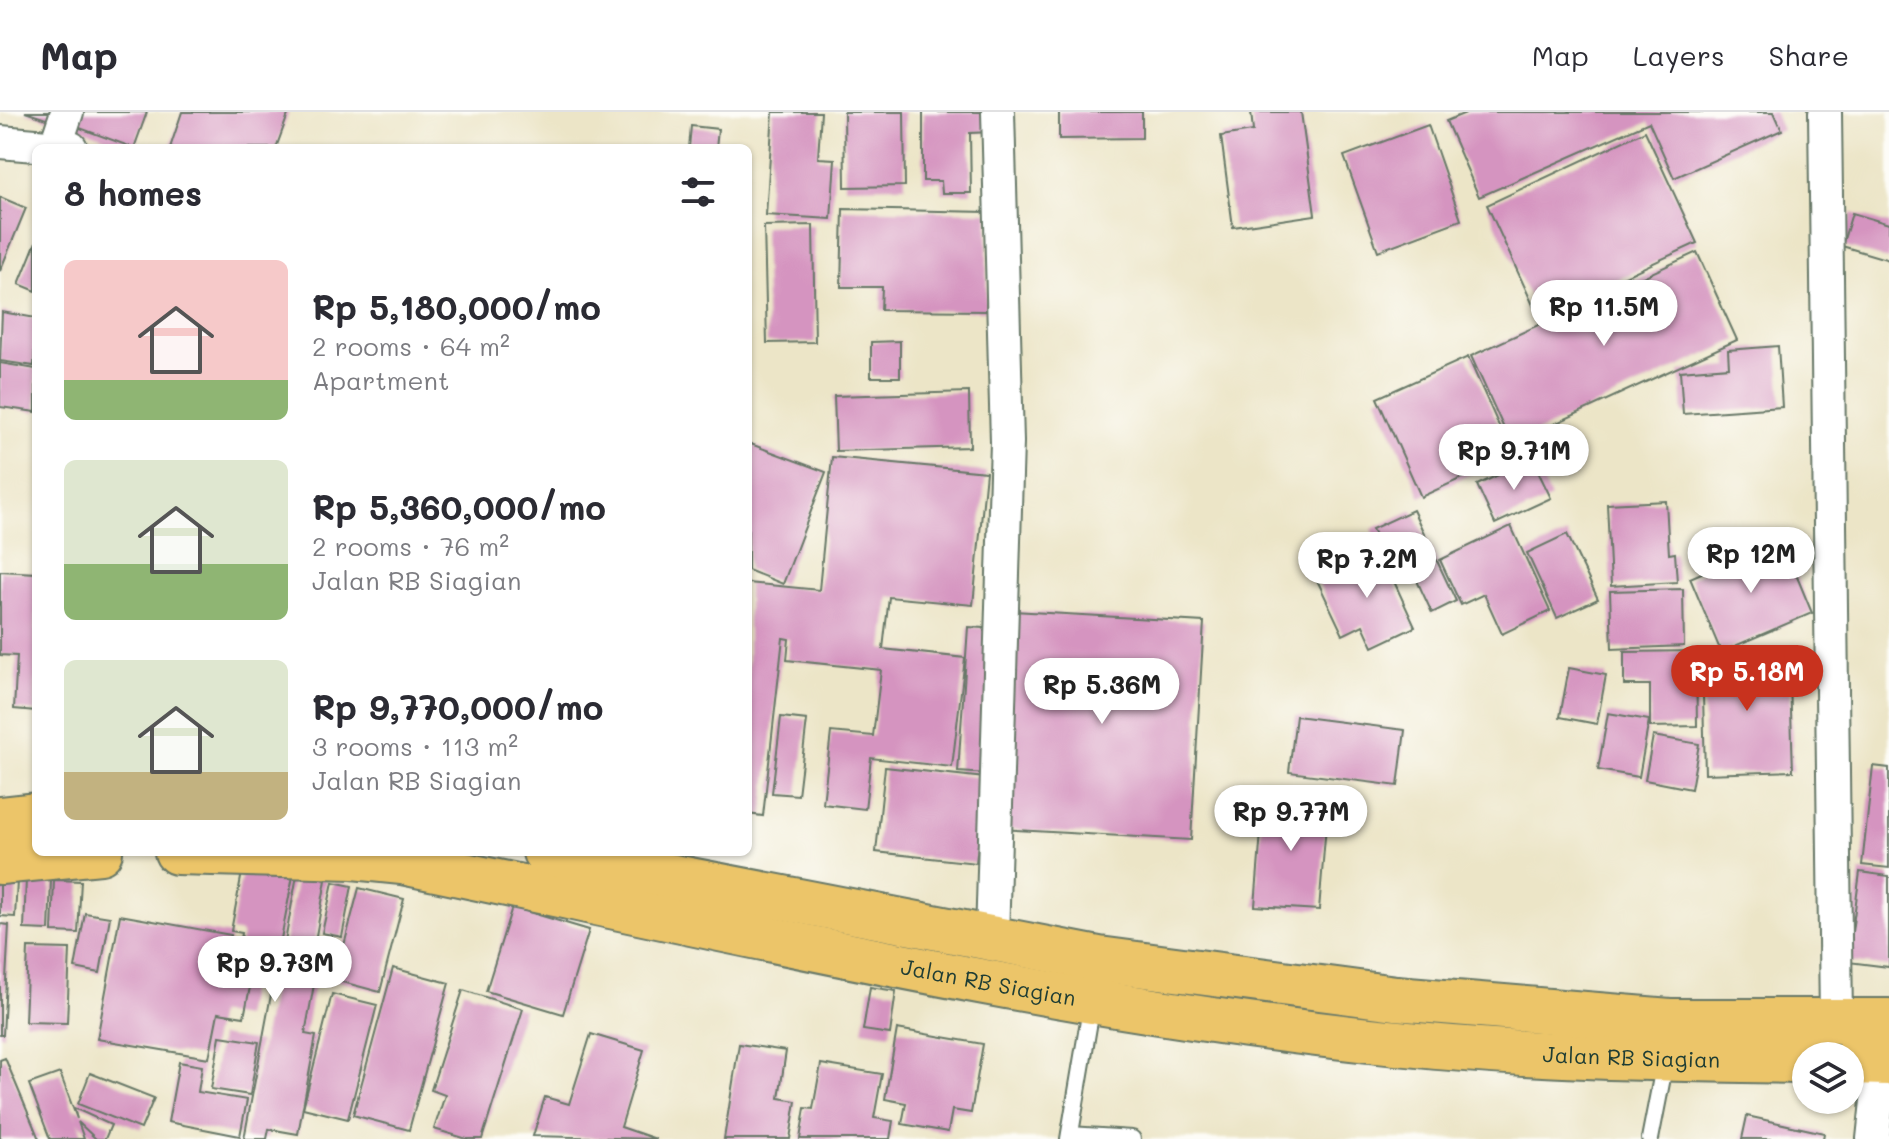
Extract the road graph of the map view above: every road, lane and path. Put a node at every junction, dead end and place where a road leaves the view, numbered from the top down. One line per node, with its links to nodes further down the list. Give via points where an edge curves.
1 (67, 112): 6 (street)
2 (998, 112): 14 (street, via 1007,442)
3 (1825, 112): 16 (street)
4 (0, 142): 5 (street)
5 (32, 144)
6 (63, 144)
7 (32, 815): 8 (highway)
8 (0, 819)
9 (60, 856): 12 (highway)
10 (318, 856): 15 (highway, Jalan RB Siagian, via 402,862)
11 (584, 856): 13 (highway, Jalan RB Siagian)
12 (0, 862)
13 (680, 866): 14 (highway, Jalan RB Siagian)
14 (992, 937): 15 (highway, Jalan RB Siagian)
15 (1095, 981): 16 (highway, Jalan RB Siagian, via 1670,1021); 18 (highway, Jalan RB Siagian, via 1380,1042); 21 (lane)
16 (1836, 1020): 17 (highway, Jalan RB Siagian)
17 (1889, 1021)
18 (1666, 1059): 19 (highway, Jalan RB Siagian); 23 (lane)
19 (1792, 1061)
20 (1873, 1063): 24 (street)
21 (1070, 1137): 22 (lane)
22 (1132, 1139)
23 (1650, 1139)
24 (1873, 1139)

